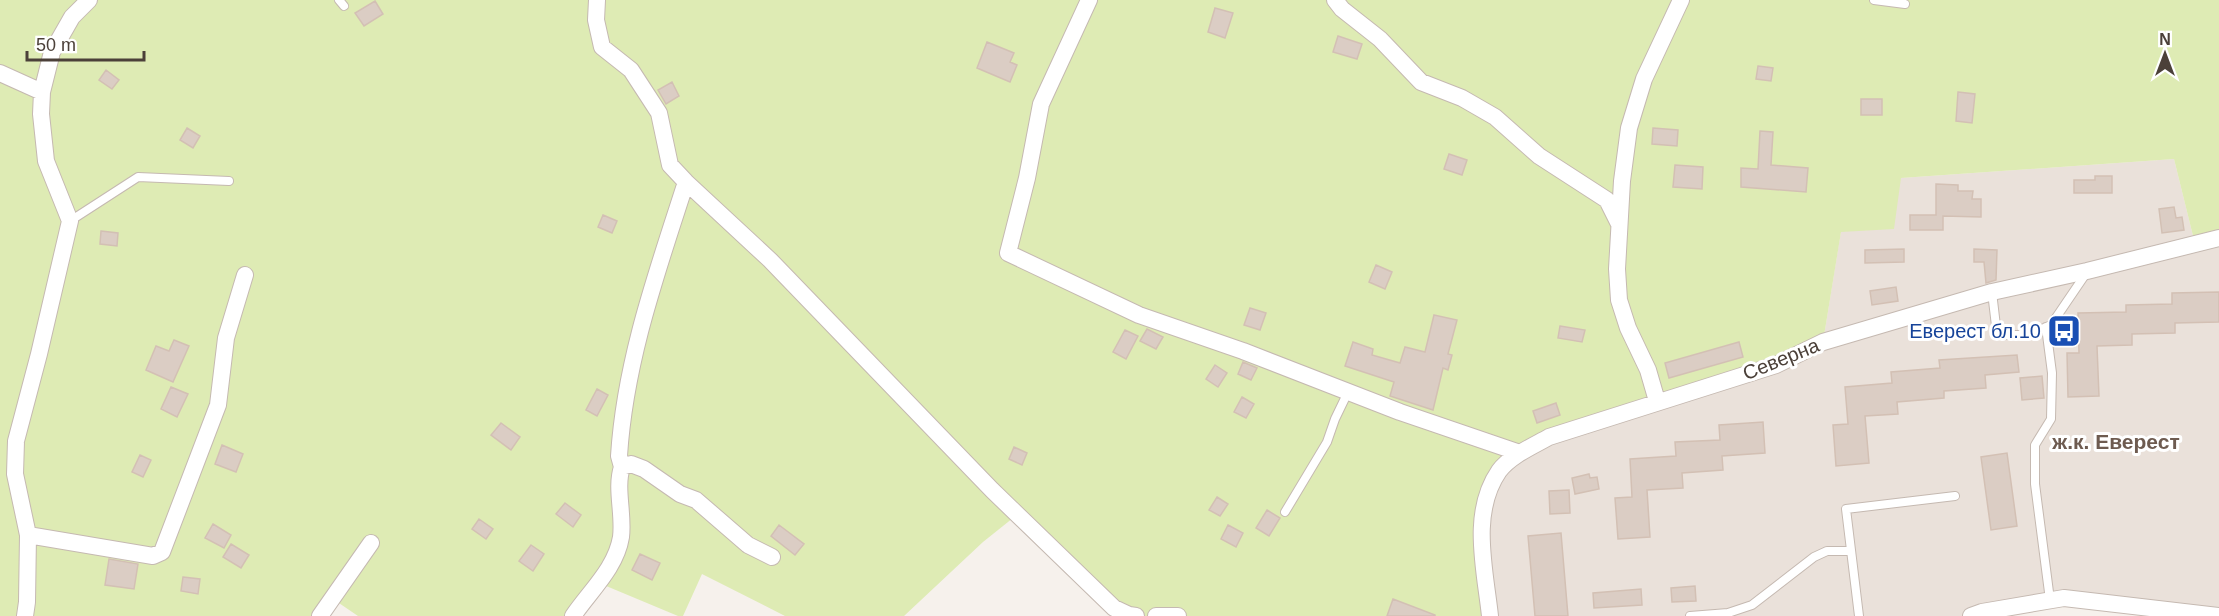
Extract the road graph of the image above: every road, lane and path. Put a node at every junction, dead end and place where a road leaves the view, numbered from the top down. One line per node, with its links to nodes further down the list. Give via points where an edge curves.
1 (89, 0): 9 (street, via 72,17 52,52)
2 (597, 0): 11 (street, via 596,20 602,47 631,70 659,113 670,165)
3 (1089, 0): 19 (street, via 1041,104 1028,178 1008,253 1139,315)
4 (1335, 0): 13 (street, via 1422,82 1495,117 1539,156 1607,200)
5 (1681, 0): 13 (street, via 1644,79 1629,128)
6 (1874, 0): 7 (lane)
7 (1905, 4)
8 (0, 73): 9 (street)
9 (42, 92): 12 (street, via 46,161)
10 (229, 181): 12 (lane, via 138,177)
11 (686, 182): 22 (street, via 648,301 628,380 619,456); 33 (street, via 770,261 992,490 1114,608)
12 (70, 221): 25 (street, via 16,441 15,474)
13 (1619, 225): 20 (street, via 1619,300)
14 (2219, 238): 15 (street, Северна)
15 (2087, 272): 17 (street, Северна); 18 (lane)
16 (245, 274): 25 (street, via 226,338 218,405 162,552 153,556)
17 (1992, 292): 18 (lane, via 1996,326 2006,335 2028,335); 20 (street, Северна, via 1823,342 1776,365)
18 (2046, 327): 29 (lane, via 2052,373 2051,419 2035,445 2035,475)
19 (1348, 392): 21 (street); 24 (lane, via 1327,442)
20 (1657, 401): 21 (street, Северна, via 1548,437)
21 (1520, 453): 36 (street, Северна, via 1500,470 1486,498 1481,526)
22 (622, 467): 28 (street, via 631,464 645,469 680,494 696,500 748,545); 32 (street, via 621,538 614,558)
23 (1955, 496): 27 (lane, via 1846,509)
24 (1285, 512)
25 (28, 535): 30 (street)
26 (371, 543): 31 (street)
27 (1850, 551): 37 (lane, via 1827,551 1814,557 1752,605 1728,613); 38 (lane)
28 (772, 557)
29 (2050, 600): 39 (street); 40 (street, via 2064,598)
30 (25, 616)
31 (320, 616)
32 (573, 616)
33 (1130, 616)
34 (1156, 616): 35 (street)
35 (1178, 616)
36 (1490, 616)
37 (1690, 616)
38 (1859, 616)
39 (1971, 616)
40 (2219, 616)

